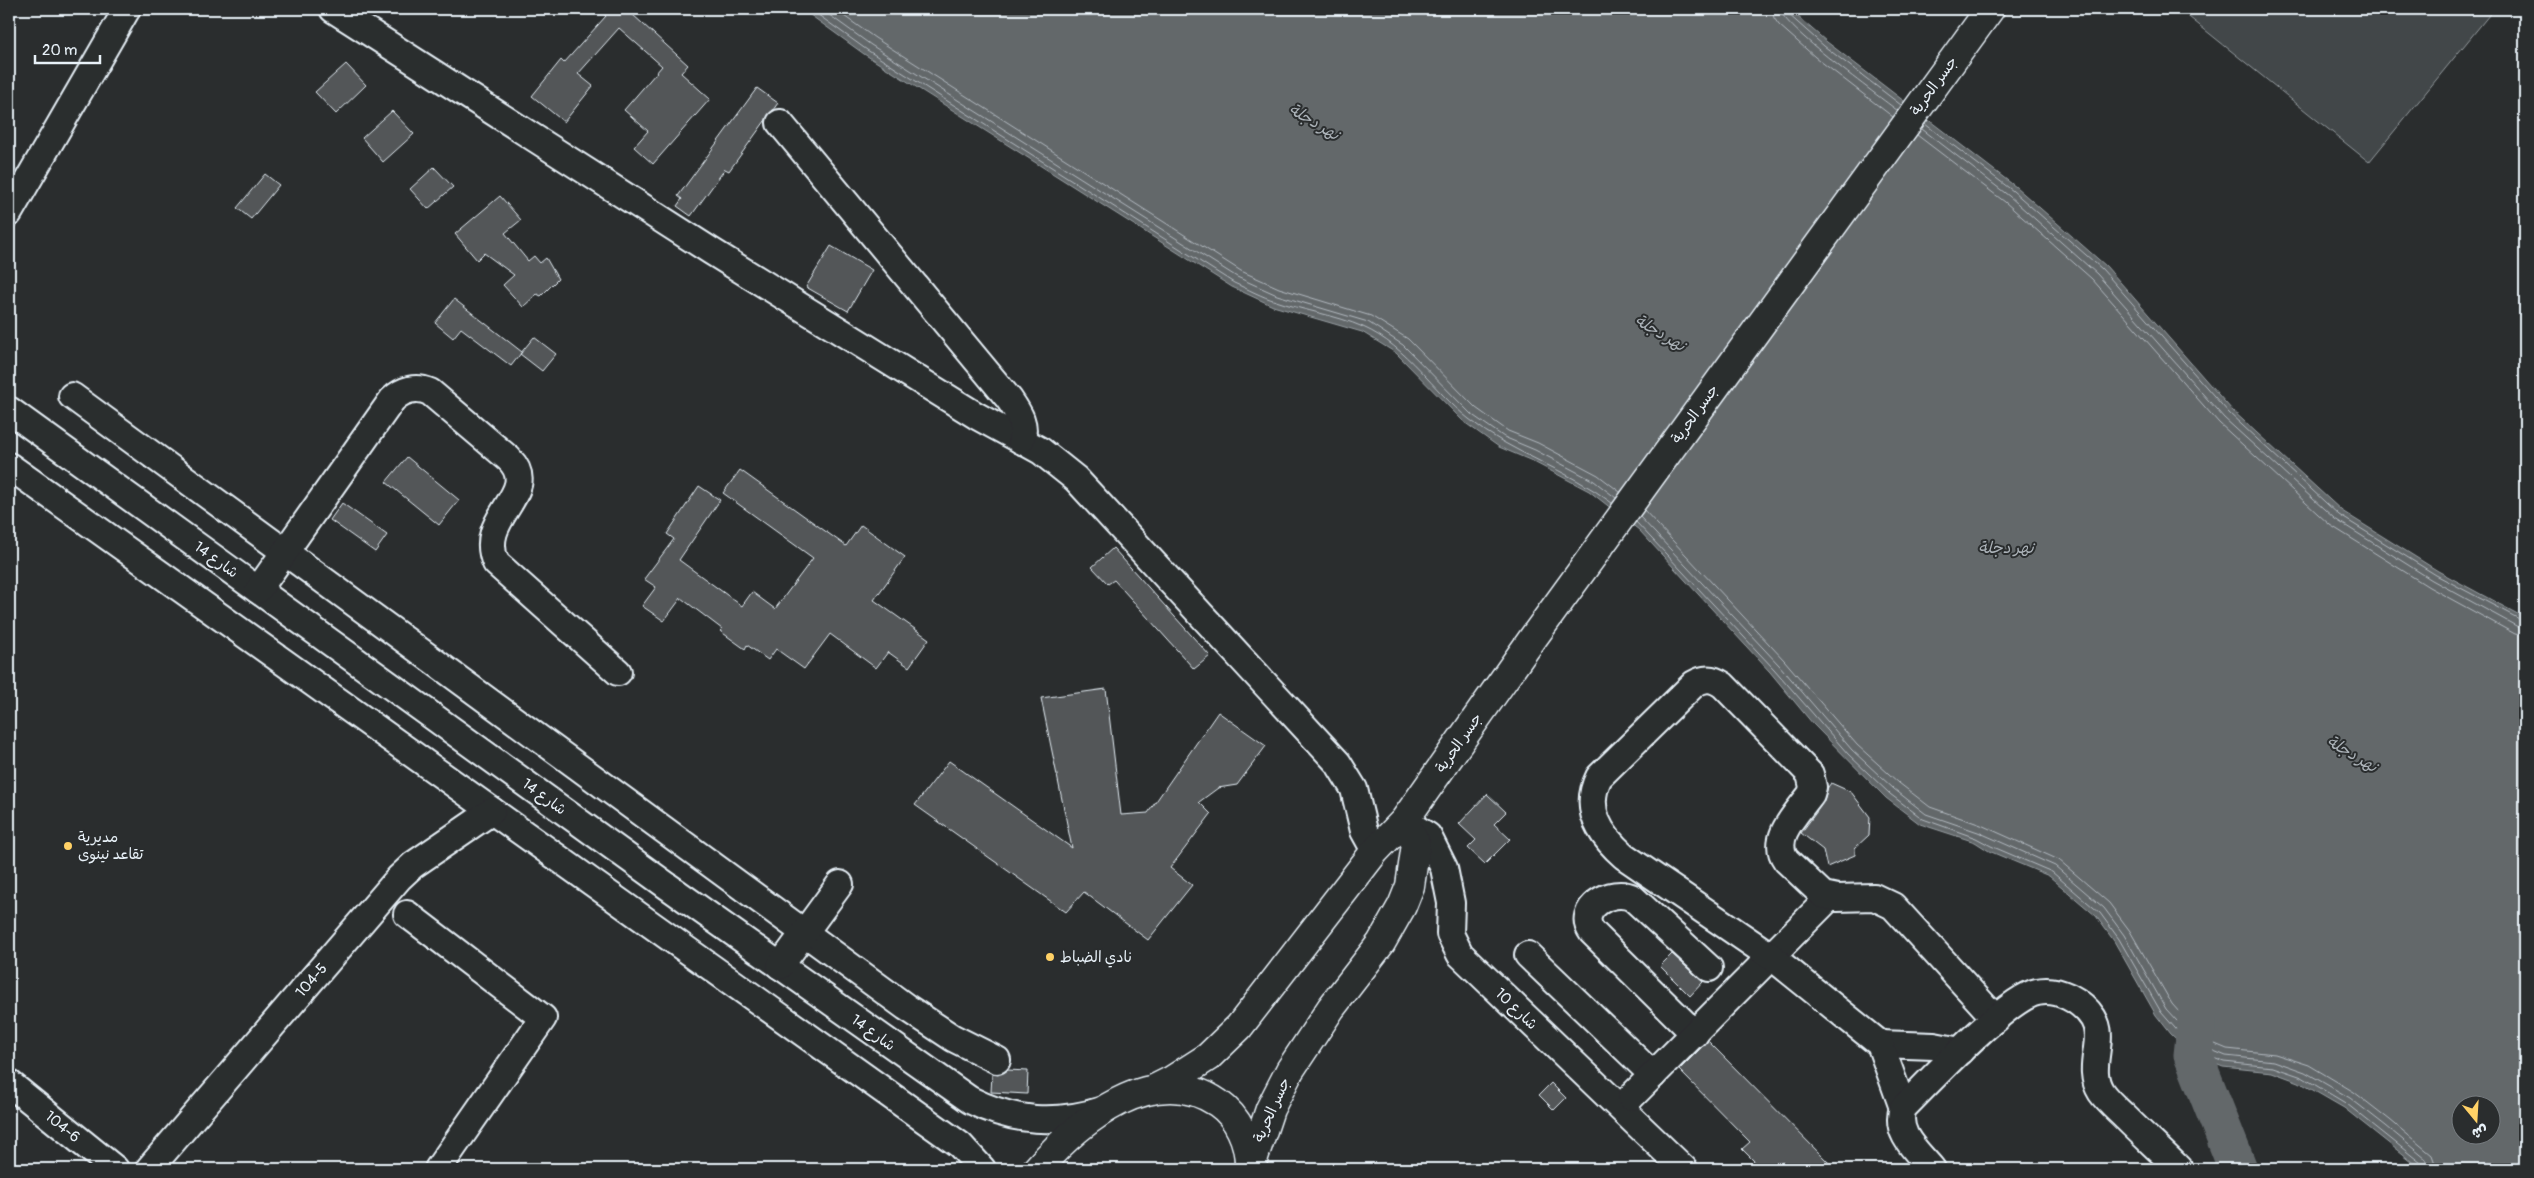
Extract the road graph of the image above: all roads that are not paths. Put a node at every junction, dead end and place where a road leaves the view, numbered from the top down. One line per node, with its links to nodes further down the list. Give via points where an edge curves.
1 (127, 9): 5 (street)
2 (333, 9): 8 (street, via 711,251)
3 (1990, 9): 14 (main road, جسر الحرية)
4 (780, 123): 8 (street, via 999,386 1022,419 1024,433)
5 (9, 213)
6 (72, 396): 10 (street)
7 (9, 410): 11 (street, شارع 14)
8 (1021, 440): 16 (street, via 1041,451 1076,479 1338,763 1354,789 1364,831)
9 (9, 466): 13 (street)
10 (284, 553): 11 (street); 12 (street, via 392,400 403,391 430,392 518,470 517,490 493,532 491,546 496,563); 15 (street)
11 (258, 590): 18 (street, شارع 14)
12 (618, 672)
13 (492, 811): 42 (street, 104-5, via 399,878); 44 (street, via 960,1145)
14 (1404, 821): 16 (main road, جسر الحرية); 29 (street, شارع 10, via 1428,836 1444,868 1451,903 1450,934 1455,948); 46 (main road, جسر الحرية, via 1416,844 1411,879 1402,906 1385,937 1331,1008 1286,1077 1264,1123)
15 (689, 849): 18 (street); 21 (street)
16 (1375, 851): 36 (main road, جسر الحرية, via 1239,1027 1208,1057)
17 (840, 884): 21 (street)
18 (666, 885): 24 (street, شارع 14)
19 (1830, 897): 23 (street); 23 (street, via 1817,891 1786,860 1780,847 1783,834 1813,787 1810,774 1724,685 1717,680 1701,680 1604,770 1592,795 1593,814 1608,840 1624,856); 26 (street, via 1864,896 1893,906)
20 (407, 914): 43 (street, via 543,1018)
21 (805, 932): 24 (street); 28 (street)
22 (1528, 955): 34 (street)
23 (1772, 957): 27 (street); 30 (street)
24 (780, 966): 33 (street, شارع 14)
25 (1709, 968): 27 (street, via 1627,895 1605,897 1590,912 1588,923 1592,932)
26 (1996, 1019): 31 (street); 48 (street, via 2028,995 2046,991 2063,994 2088,1012 2098,1032 2094,1071 2101,1092)
27 (1695, 1034): 34 (street)
28 (953, 1038): 32 (street); 33 (street)
29 (1550, 1043): 37 (street, via 1562,1037 1571,1039); 40 (street, شارع 10)
30 (1880, 1044): 31 (street, via 1934,1046); 38 (street)
31 (1960, 1051): 38 (street)
32 (997, 1060)
33 (931, 1075): 39 (street, شارع 14, via 970,1100 1012,1117 1058,1120)
34 (1653, 1075): 37 (street)
35 (9, 1083): 41 (street, 104-6)
36 (1152, 1090): 39 (main road); 46 (main road, via 1189,1089 1207,1095 1222,1106 1244,1135)
37 (1631, 1097): 40 (street)
38 (1903, 1108): 47 (street, via 1900,1122 1905,1136)
39 (1102, 1110): 45 (main road, via 1062,1142)
40 (1689, 1163)
41 (115, 1169)
42 (149, 1169)
43 (438, 1169)
44 (982, 1169)
45 (1037, 1169)
46 (1250, 1169)
47 (1932, 1169)
48 (2179, 1169)

